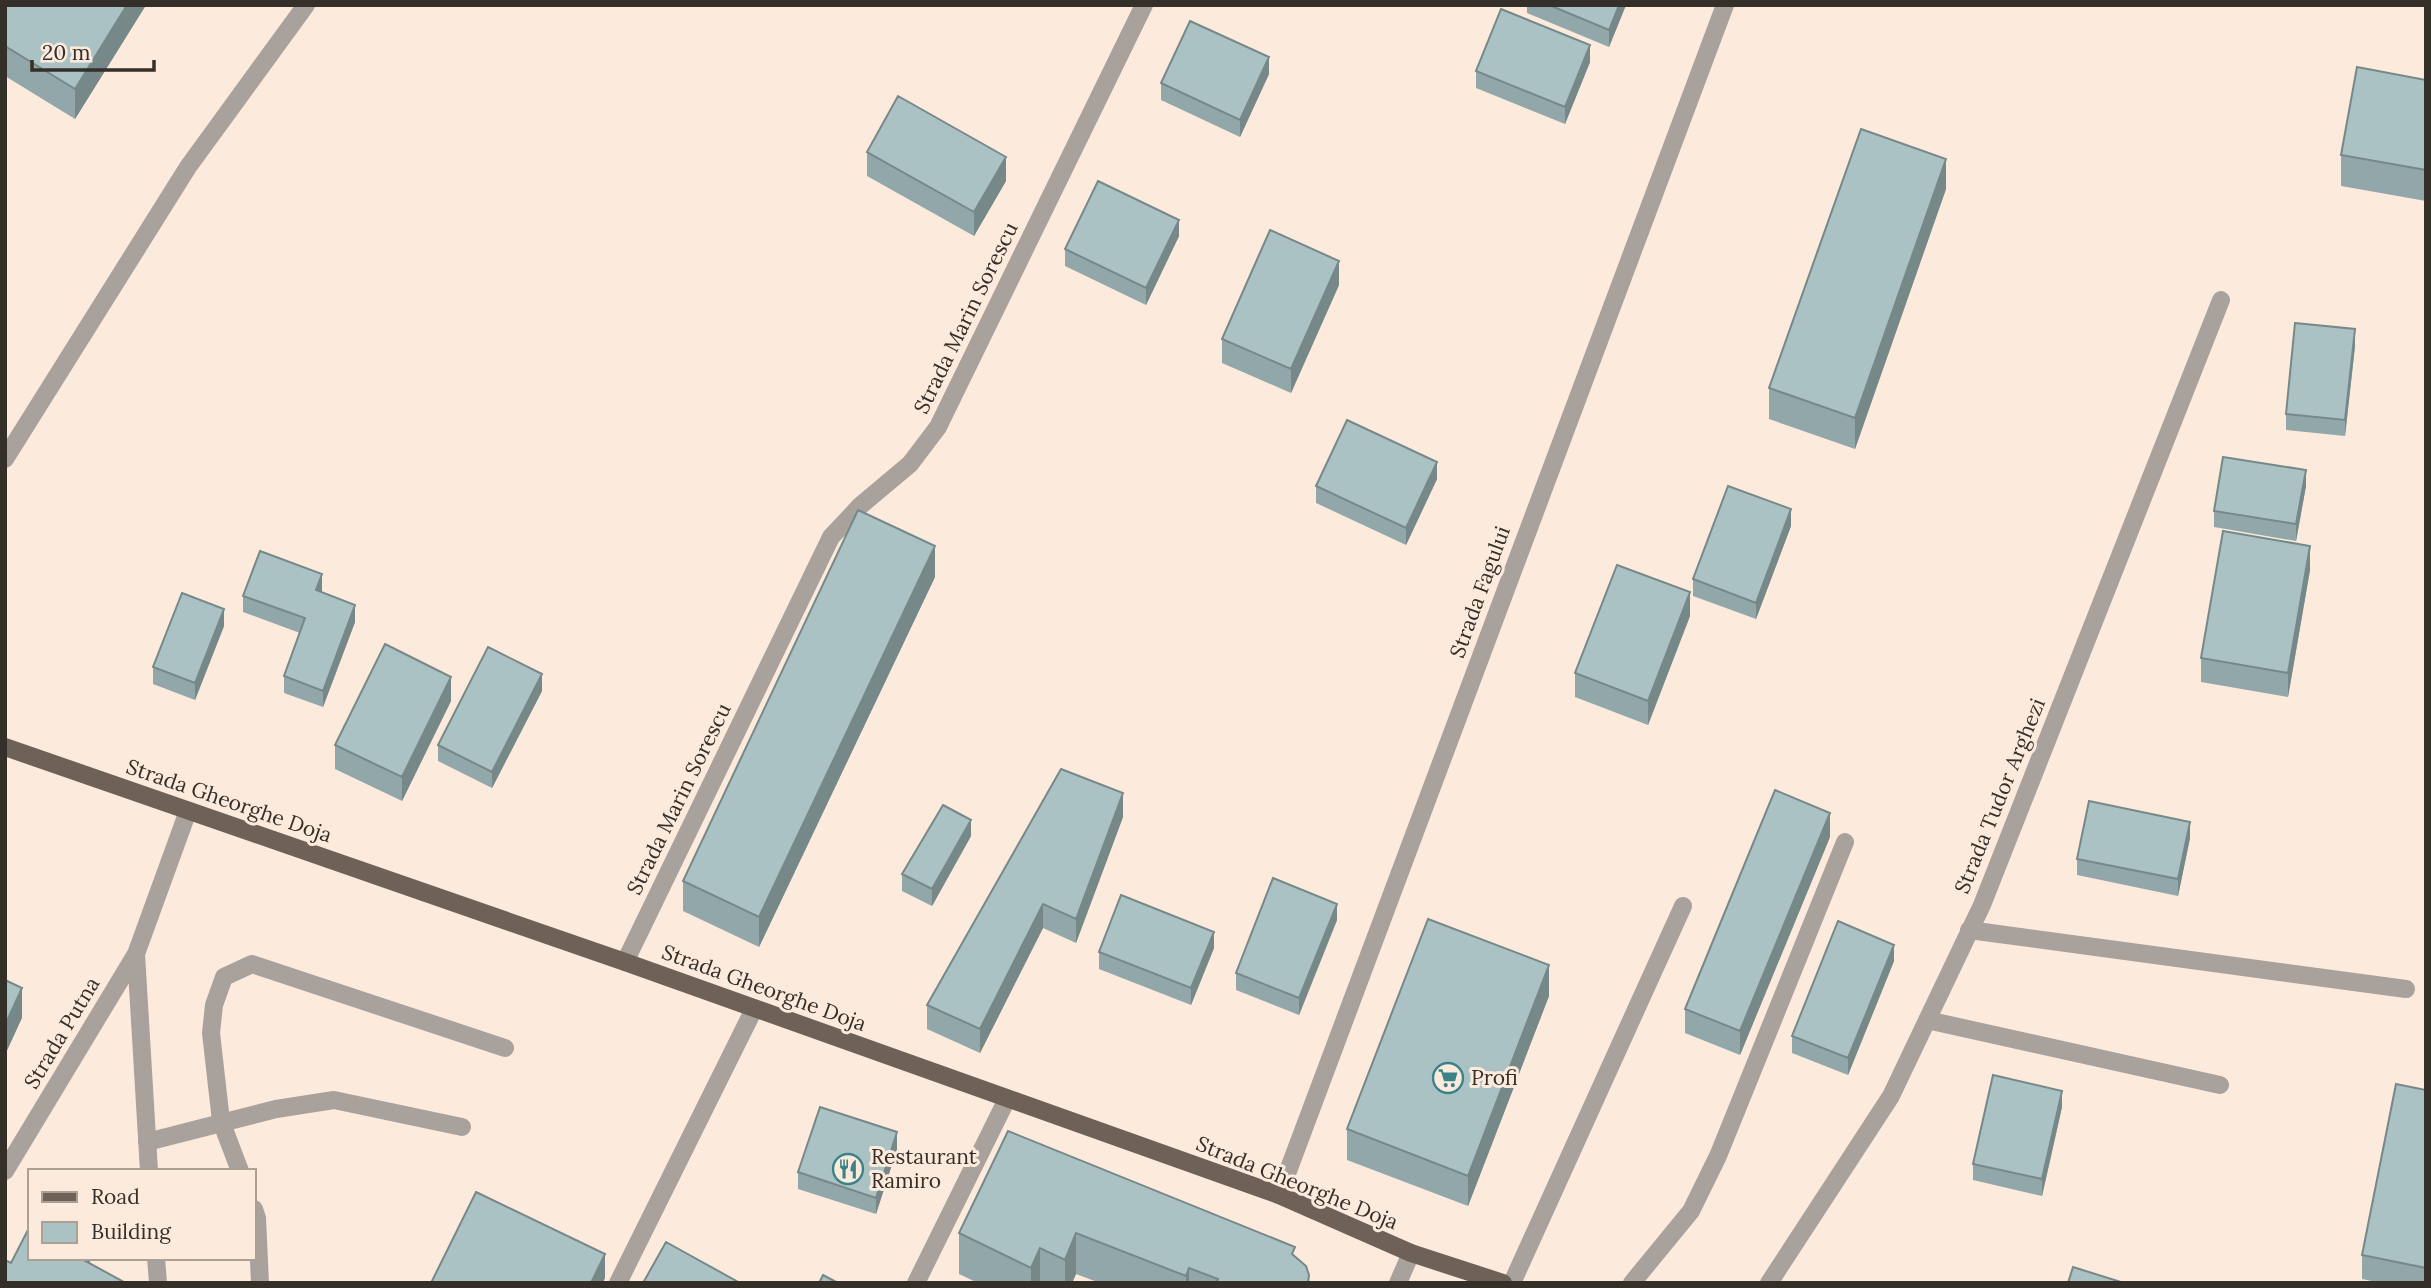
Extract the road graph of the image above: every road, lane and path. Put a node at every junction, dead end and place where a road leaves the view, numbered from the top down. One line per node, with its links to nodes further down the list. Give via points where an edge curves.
1 (306, 5): 5 (street, via 188,167)
2 (1144, 5): 12 (street, Strada Marin Sorescu, via 938,427 910,464 831,537)
3 (1725, 5): 25 (street, Strada Fagului)
4 (2221, 300): 10 (street, Strada Tudor Arghezi)
5 (5, 459)
6 (5, 747): 7 (main road, Strada Gheorghe Doja)
7 (188, 811): 11 (street, Strada Putna); 12 (main road, Strada Gheorghe Doja)
8 (1845, 842): 36 (street, via 1691,1212)
9 (1683, 906): 35 (street)
10 (1969, 930): 13 (street); 15 (street, Strada Tudor Arghezi)
11 (136, 954): 21 (street, Strada Putna); 24 (street, Strada Putna)
12 (625, 962): 14 (main road, Strada Gheorghe Doja)
13 (2406, 989)
14 (754, 1009): 18 (main road, Strada Gheorghe Doja); 31 (street)
15 (1927, 1020): 17 (street); 37 (street, Strada Tudor Arghezi, via 1891,1096)
16 (505, 1048): 19 (street, via 252,964 224,977 214,1005 211,1033)
17 (2220, 1085)
18 (1007, 1099): 25 (main road, Strada Gheorghe Doja); 32 (street)
19 (221, 1121): 20 (street, via 334,1100); 21 (street); 23 (street)
20 (462, 1127)
21 (147, 1142): 22 (street, Strada Putna)
22 (149, 1169)
23 (239, 1169)
24 (5, 1171)
25 (1279, 1195): 27 (main road, Strada Gheorghe Doja)
26 (256, 1215): 30 (street)
27 (1411, 1253): 33 (street); 34 (main road, Strada Gheorghe Doja)
28 (156, 1260): 29 (street)
29 (158, 1283)
30 (260, 1283)
31 (618, 1283)
32 (916, 1283)
33 (1398, 1283)
34 (1503, 1283)
35 (1512, 1283)
36 (1632, 1283)
37 (1769, 1283)

